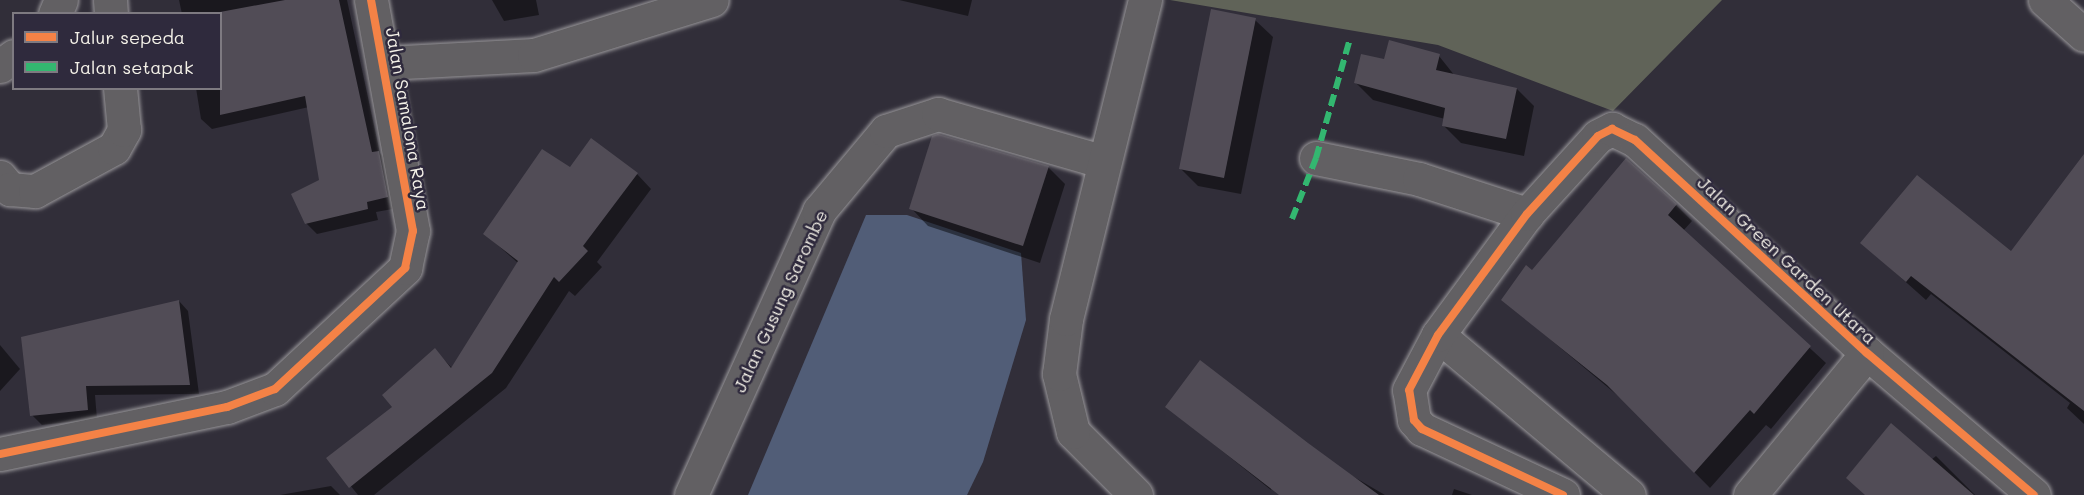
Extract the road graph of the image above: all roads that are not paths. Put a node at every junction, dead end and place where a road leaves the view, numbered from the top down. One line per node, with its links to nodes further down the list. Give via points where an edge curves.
1 (371, 0): 6 (street, Jalan Samalona Raya)
2 (712, 0): 6 (street, via 534,55)
3 (1145, 0): 9 (street)
4 (2045, 0): 5 (street)
5 (2084, 35)
6 (385, 63): 14 (street, Jalan Samalona Raya, via 414,243 405,268 275,389 227,407)
7 (120, 90): 10 (street, via 124,130 114,148 35,191 10,189)
8 (1316, 158): 11 (street, via 1419,179)
9 (1104, 162): 15 (street, Jalan Gusung Sarombe, via 938,114 886,131 819,211); 16 (street, via 1066,319 1060,385 1073,432)
10 (0, 177)
11 (1523, 220): 12 (street); 13 (street, Jalan Green Garden Utara, via 1598,136 1612,129 1621,131)
12 (1438, 335): 17 (street, via 1411,381 1416,425); 18 (street)
13 (1867, 354): 19 (street); 20 (street, Jalan Green Garden Utara)
14 (0, 454)
15 (691, 495)
16 (1137, 495)
17 (1563, 495)
18 (1629, 495)
19 (1750, 495)
20 (2034, 495)

